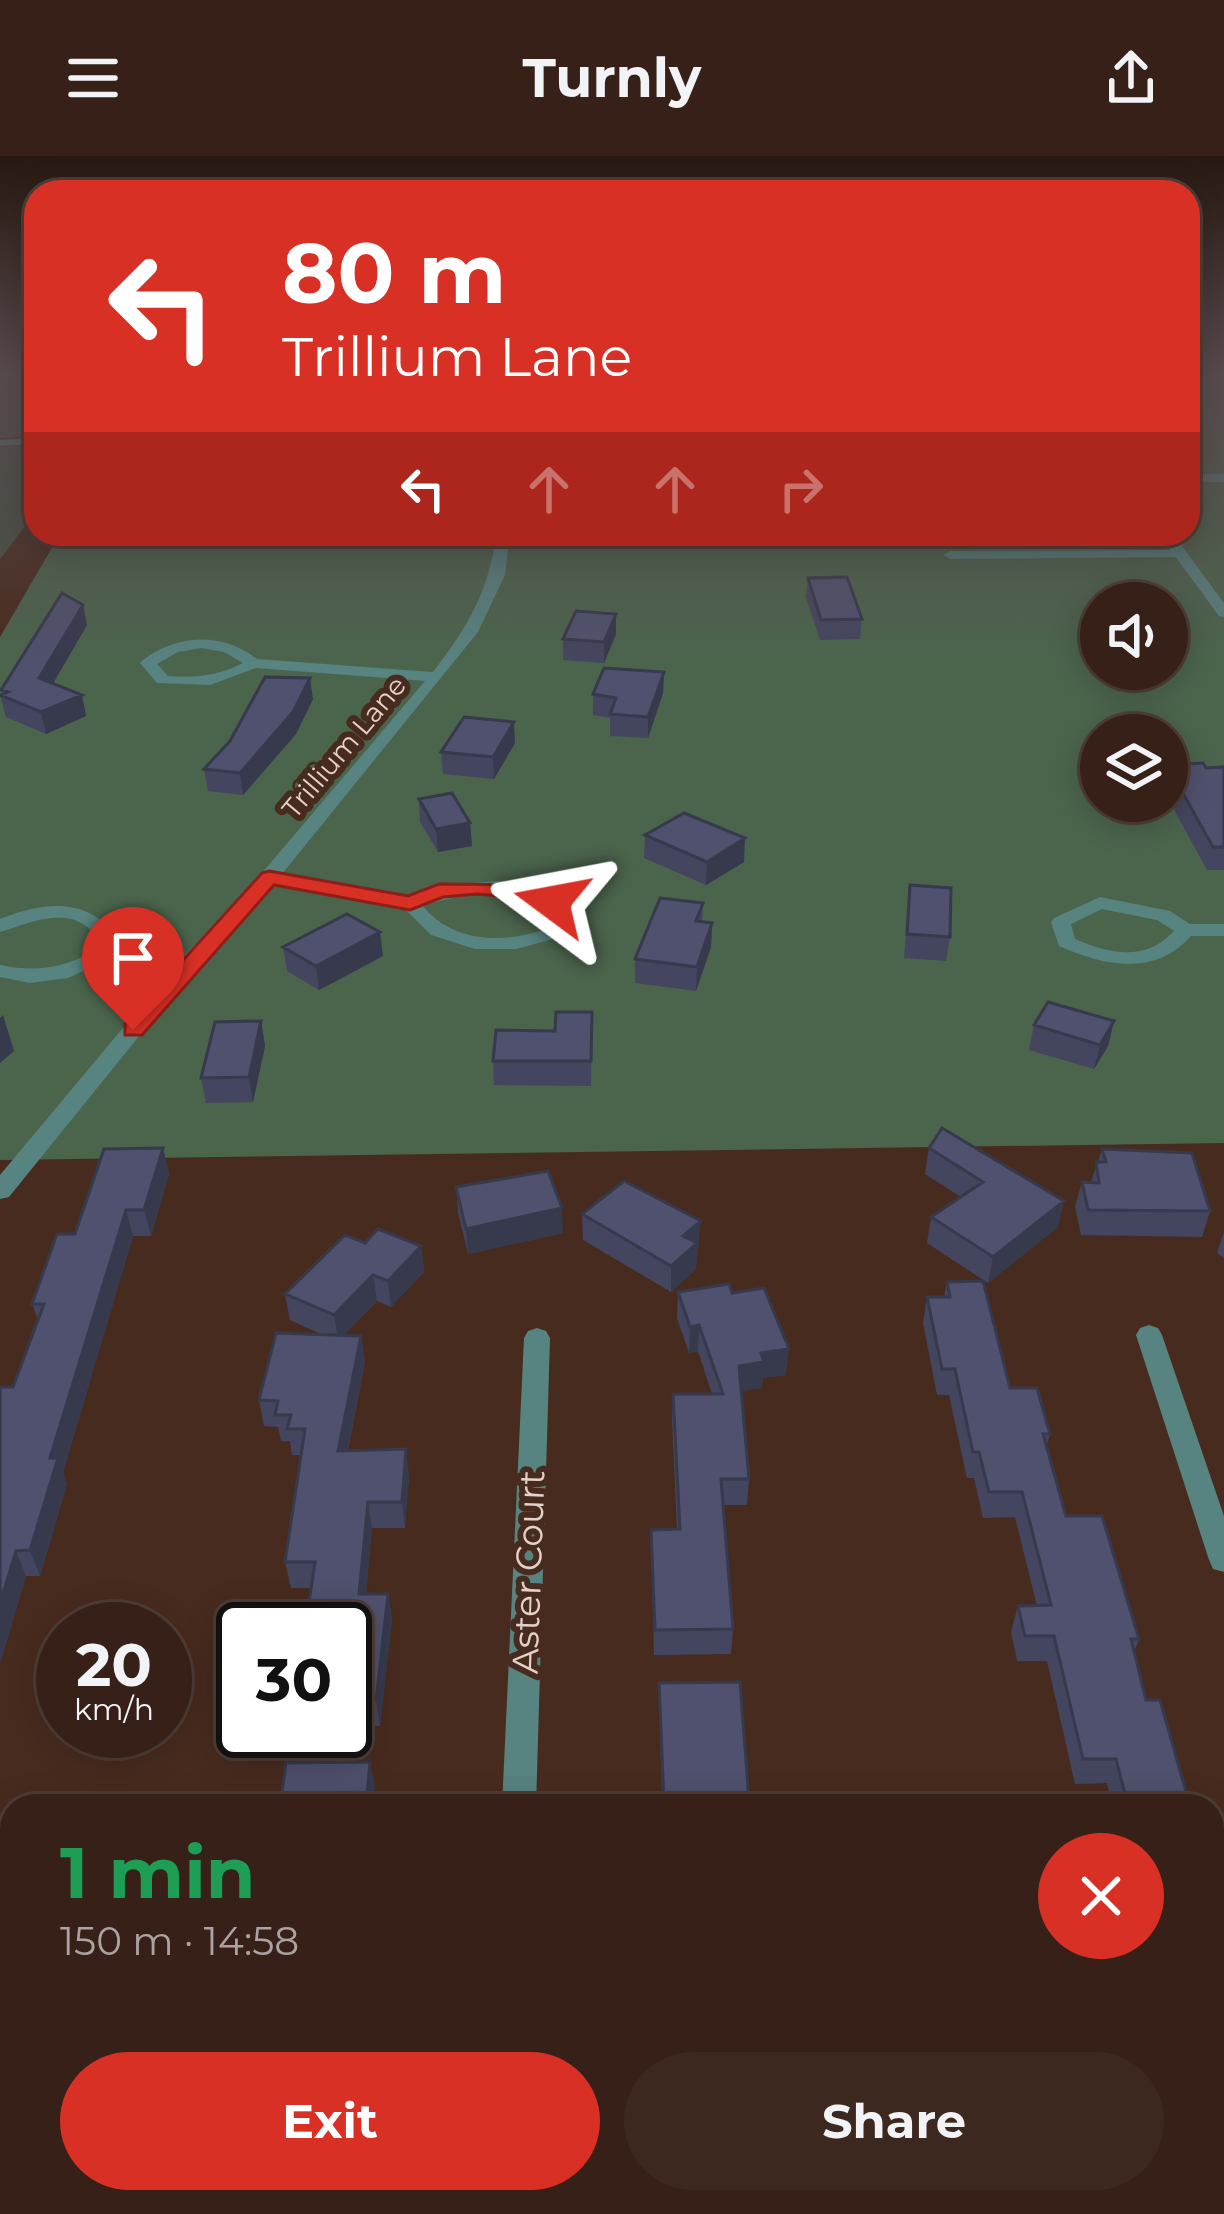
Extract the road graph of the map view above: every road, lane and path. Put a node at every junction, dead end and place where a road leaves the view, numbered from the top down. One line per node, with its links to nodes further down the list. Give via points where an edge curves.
1 (500, 546): 7 (street, Trillium Lane, via 471,632)
2 (1174, 546): 3 (street)
3 (1180, 554): 4 (street); 5 (street)
4 (950, 555)
5 (1224, 614)
6 (254, 663): 6 (street, via 188,683 163,680 148,663 193,644 236,648); 7 (street)
7 (437, 677): 8 (street, Trillium Lane)
8 (269, 877): 9 (street); 14 (street, Trillium Lane)
9 (410, 903): 9 (street, via 477,887 524,892 552,902 562,916 554,933 510,946 458,940 421,922)
10 (0, 926): 13 (street, via 46,911 81,912 106,937)
11 (1186, 930): 11 (street, via 1174,948 1127,961 1066,942 1061,922 1100,903 1163,915); 12 (street)
12 (1224, 930)
13 (100, 956): 14 (street); 15 (street, via 68,972)
14 (188, 963): 16 (street, Trillium Lane)
15 (0, 971)
16 (0, 1191)
17 (1149, 1335): 19 (street)
18 (537, 1339): 20 (street, Aster Court)
19 (1224, 1560)
20 (519, 1794)

